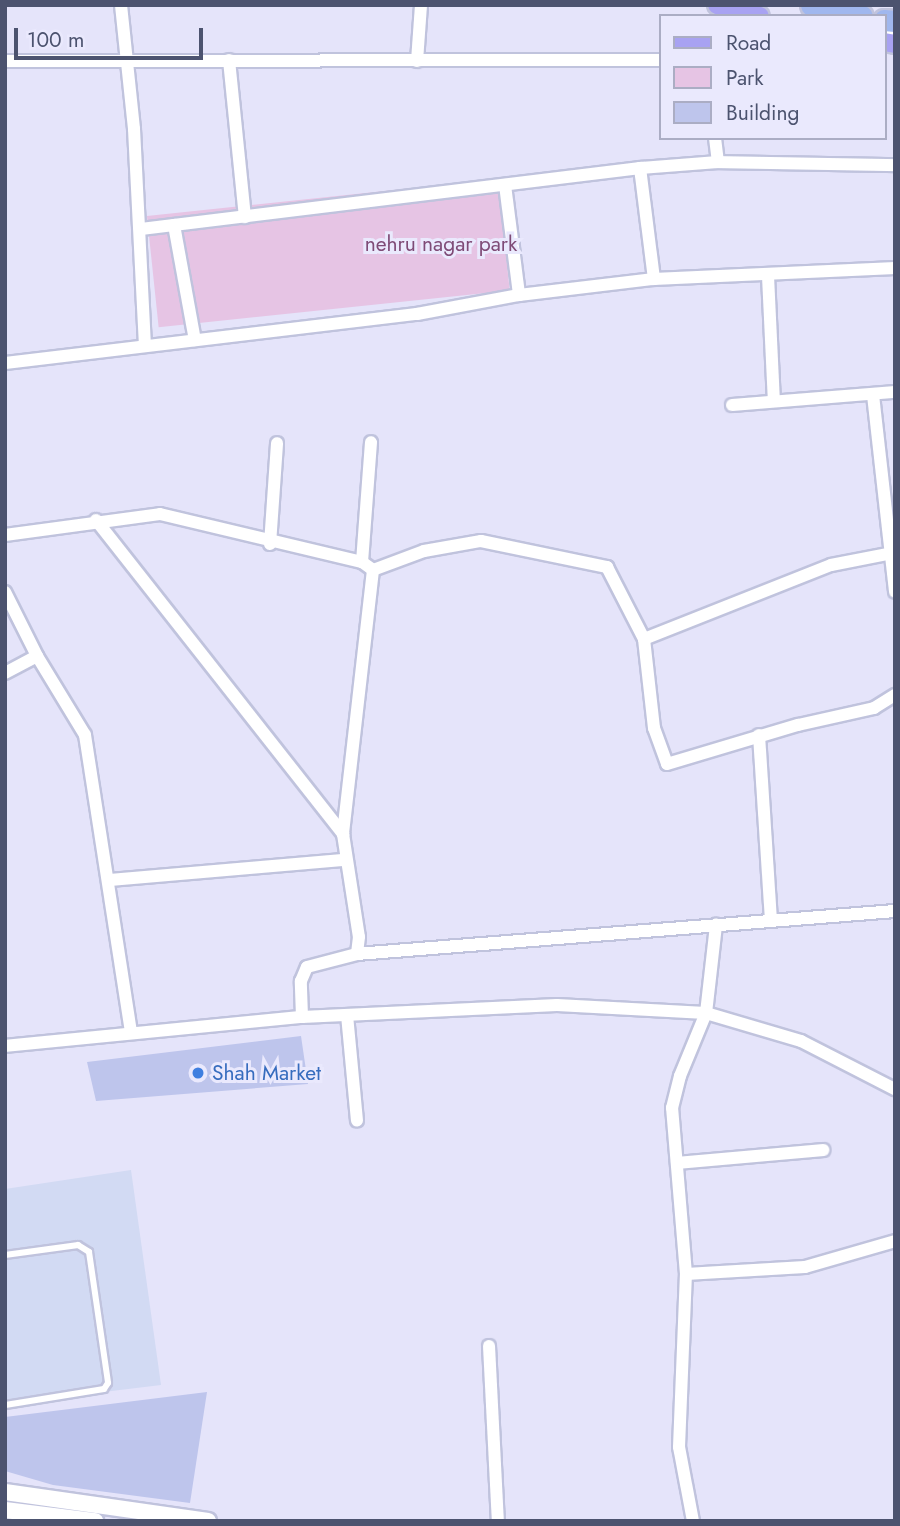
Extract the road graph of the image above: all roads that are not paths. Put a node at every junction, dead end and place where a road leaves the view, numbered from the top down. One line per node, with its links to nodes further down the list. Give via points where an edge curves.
1 (121, 5): 7 (street)
2 (421, 5): 11 (street)
3 (717, 5): 5 (main road)
4 (811, 5): 6 (highway)
5 (752, 14)
6 (853, 14)
7 (129, 60): 8 (street); 10 (street); 19 (street)
8 (229, 60): 11 (street); 17 (street)
9 (659, 60): 11 (street)
10 (5, 61)
11 (417, 61)
12 (715, 140): 13 (street)
13 (718, 162): 14 (street); 15 (street)
14 (895, 165)
15 (640, 169): 16 (street); 22 (street)
16 (505, 185): 17 (street); 23 (street)
17 (246, 217): 18 (street)
18 (174, 225): 19 (street); 24 (street)
19 (141, 229): 25 (street)
20 (895, 268): 21 (street)
21 (768, 275): 22 (street); 29 (street)
22 (654, 279): 23 (street)
23 (519, 295): 24 (street, via 417,314)
24 (195, 340): 25 (street)
25 (145, 345): 26 (street)
26 (5, 363)
27 (895, 392): 28 (street)
28 (873, 395): 29 (street); 36 (street)
29 (774, 401): 30 (street)
30 (732, 405)
31 (371, 442): 37 (street)
32 (277, 443): 35 (street)
33 (96, 520): 34 (street); 35 (street, via 169,515); 45 (street)
34 (5, 535)
35 (270, 544): 37 (street)
36 (892, 553): 39 (street); 40 (street, via 831,565)
37 (367, 566): 40 (street, via 481,541 602,565 627,601); 45 (street)
38 (5, 592): 41 (street)
39 (895, 592)
40 (644, 639): 44 (street, via 654,728 663,761 678,764)
41 (37, 656): 42 (street); 47 (street, via 85,735)
42 (5, 673)
43 (895, 695): 44 (street, via 874,708)
44 (759, 735): 49 (street)
45 (343, 834): 46 (street)
46 (345, 860): 47 (street); 51 (street, via 359,937)
47 (110, 880): 55 (street)
48 (895, 911): 49 (street)
49 (771, 919): 50 (street)
50 (716, 925): 51 (street); 52 (street)
51 (357, 954): 54 (street, via 307,967 301,981)
52 (705, 1013): 53 (street, via 587,1004); 57 (street, via 801,1041); 60 (street, via 674,1097)
53 (347, 1015): 54 (street); 58 (street)
54 (302, 1017): 55 (street)
55 (131, 1031): 56 (street)
56 (5, 1046)
57 (895, 1089)
58 (357, 1121)
59 (823, 1150): 60 (street)
60 (677, 1163): 63 (street)
61 (895, 1241): 63 (street, via 804,1267)
62 (5, 1255): 65 (lane, via 78,1245 89,1252 108,1383 104,1390)
63 (686, 1274): 72 (street, via 679,1447)
64 (489, 1346): 71 (street)
65 (5, 1405)
66 (6, 1492): 67 (main road)
67 (85, 1501): 69 (lane); 70 (main road)
68 (5, 1510): 69 (main road)
69 (87, 1520)
70 (208, 1521)
71 (498, 1521)
72 (693, 1521)

